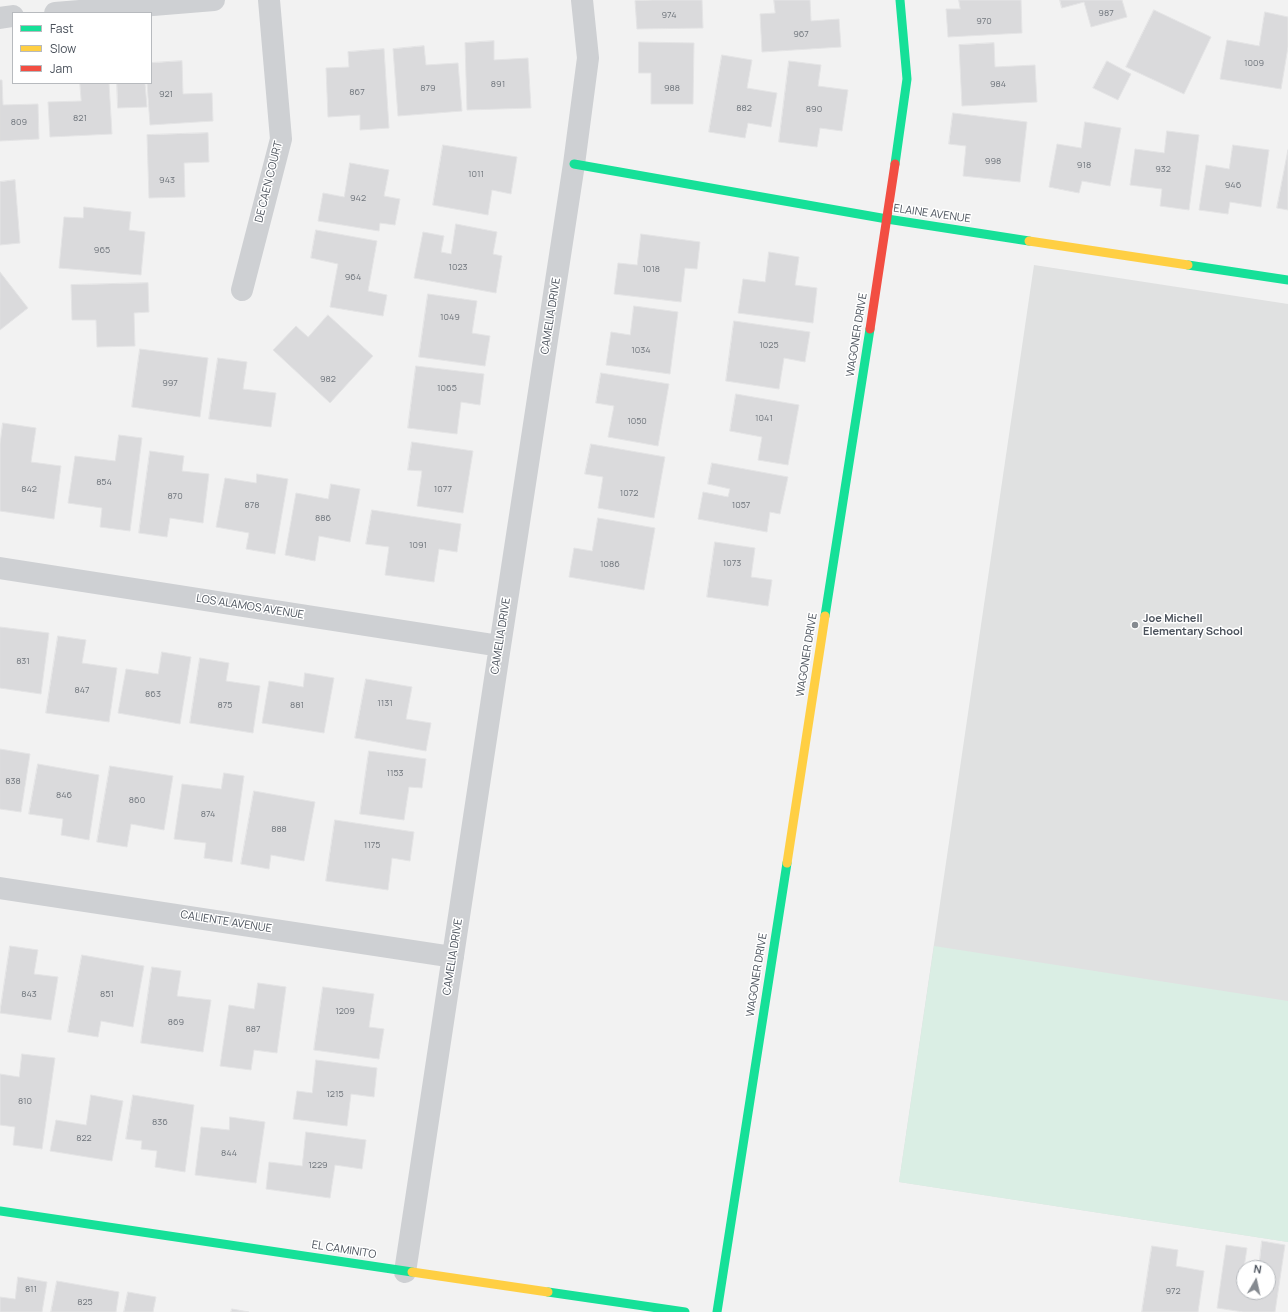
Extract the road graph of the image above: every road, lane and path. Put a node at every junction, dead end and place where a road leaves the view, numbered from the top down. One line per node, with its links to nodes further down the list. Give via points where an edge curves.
1 (214, 0): 5 (street)
2 (269, 0): 11 (street, DE CAEN COURT, via 281,139)
3 (582, 0): 8 (street, CAMELIA DRIVE, via 588,58)
4 (900, 0): 9 (street, WAGONER DRIVE, via 907,79)
5 (67, 12)
6 (12, 16): 7 (street)
7 (0, 18)
8 (574, 164): 9 (street, ELAINE AVENUE); 13 (street, CAMELIA DRIVE)
9 (887, 219): 10 (street, ELAINE AVENUE); 19 (street, WAGONER DRIVE)
10 (1288, 280)
11 (242, 290)
12 (0, 568): 13 (street, LOS ALAMOS AVENUE)
13 (500, 646): 15 (street, CAMELIA DRIVE)
14 (0, 888): 15 (street, CALIENTE AVENUE)
15 (453, 957): 17 (street, CAMELIA DRIVE)
16 (0, 1211): 17 (street, EL CAMINITO)
17 (405, 1272): 18 (street, EL CAMINITO)
18 (685, 1312)
19 (717, 1312)

